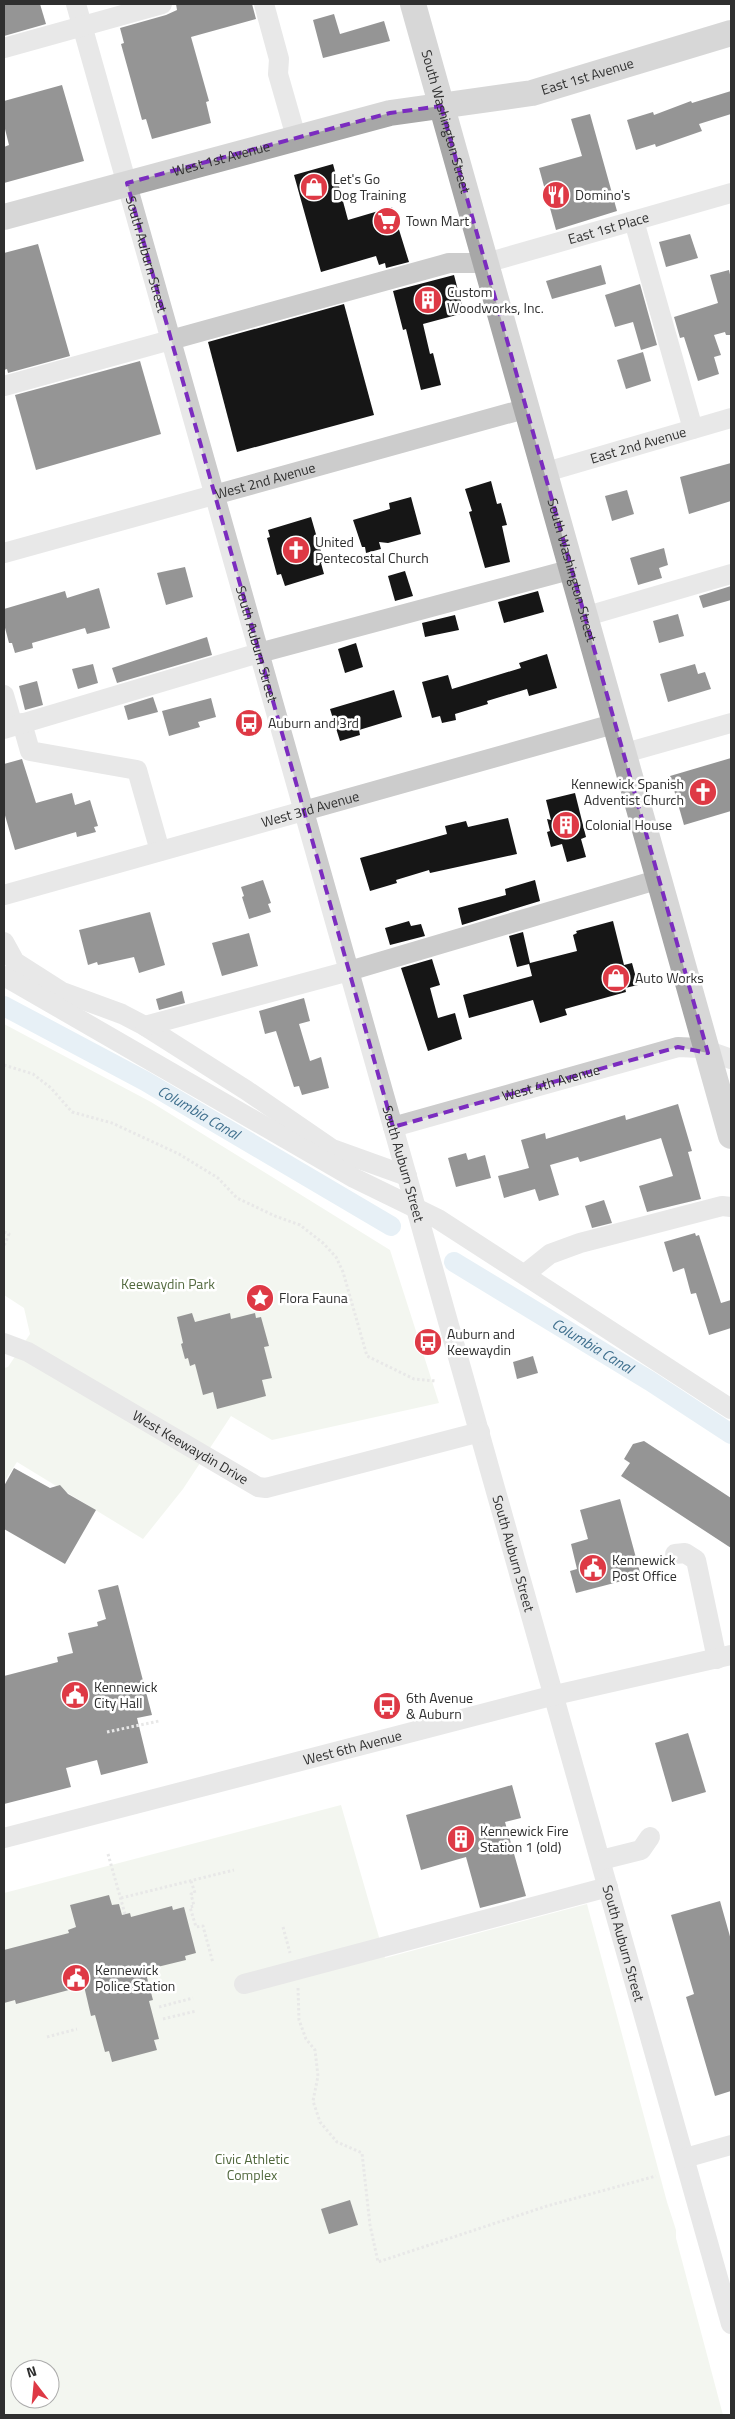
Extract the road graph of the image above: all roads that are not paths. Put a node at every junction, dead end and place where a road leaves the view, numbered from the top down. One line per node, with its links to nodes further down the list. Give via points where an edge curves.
1 (76, 4): 5 (street, South Auburn Street)
2 (162, 4): 5 (street)
3 (264, 4): 9 (street, via 279,59 278,74)
4 (413, 4): 8 (main road, South Washington Street)
5 (83, 27): 7 (street); 10 (street, South Auburn Street)
6 (731, 33): 8 (main road, East 1st Avenue, via 532,93)
7 (4, 48)
8 (441, 106): 9 (main road, West 1st Avenue, via 390,113); 14 (main road, South Washington Street)
9 (296, 137): 10 (main road, West 1st Avenue)
10 (127, 183): 12 (main road, West 1st Avenue); 15 (street, South Auburn Street)
11 (731, 193): 13 (street, East 1st Place)
12 (4, 217)
13 (634, 221): 14 (street, East 1st Place); 19 (street)
14 (486, 263): 15 (street, East 1st Place, via 449,263); 17 (main road, South Washington Street)
15 (170, 340): 16 (street, East 1st Place); 21 (street, South Auburn Street)
16 (4, 386)
17 (528, 408): 20 (main road, South Washington Street); 21 (street, West 2nd Avenue)
18 (731, 418): 19 (street, East 2nd Avenue)
19 (693, 429): 20 (street, East 2nd Avenue)
20 (546, 472): 23 (main road, South Washington Street)
21 (213, 494): 22 (street, West 2nd Avenue); 26 (street, South Auburn Street)
22 (4, 553)
23 (573, 569): 25 (main road, South Washington Street); 26 (street)
24 (731, 574): 25 (street)
25 (586, 616): 28 (main road, South Washington Street)
26 (259, 653): 30 (street); 32 (street, South Auburn Street)
27 (4, 695): 30 (street)
28 (617, 723): 31 (main road, South Washington Street); 32 (street, West 3rd Avenue)
29 (731, 723): 31 (street)
30 (13, 726): 33 (street, via 30,751 137,770)
31 (625, 753): 34 (main road, South Washington Street)
32 (304, 811): 33 (street, West 3rd Avenue); 37 (street, South Auburn Street)
33 (160, 852): 35 (street, West 3rd Avenue)
34 (660, 879): 37 (street); 40 (main road, South Washington Street)
35 (4, 895)
36 (4, 942): 39 (street, via 15,962 62,992)
37 (349, 971): 39 (street); 41 (street, South Auburn Street)
38 (4, 976): 45 (street, via 346,1173)
39 (145, 1026): 43 (street, via 332,1148)
40 (720, 1056): 41 (street, West 4th Avenue, via 690,1046 678,1047); 42 (main road, South Washington Street)
41 (393, 1127): 43 (street, South Auburn Street)
42 (731, 1136)
43 (407, 1176): 45 (street, South Auburn Street)
44 (731, 1207): 46 (street, via 722,1206 580,1243 550,1254)
45 (416, 1209): 46 (street, via 438,1219); 49 (street, South Auburn Street)
46 (525, 1274): 48 (street)
47 (4, 1343): 49 (street, West Keewaydin Drive, via 28,1352 258,1487 266,1488)
48 (731, 1409)
49 (480, 1432): 52 (street, South Auburn Street)
50 (675, 1554): 51 (street, via 685,1553 696,1560)
51 (724, 1657): 52 (street, West 6th Avenue)
52 (555, 1695): 54 (street, West 6th Avenue); 55 (street, South Auburn Street)
53 (650, 1837): 55 (street, via 641,1850)
54 (4, 1838)
55 (601, 1860): 56 (street, South Auburn Street)
56 (608, 1887): 57 (street); 59 (street, South Auburn Street)
57 (244, 1984)
58 (731, 2145): 59 (street)
59 (685, 2158): 60 (street, South Auburn Street)
60 (731, 2324)

